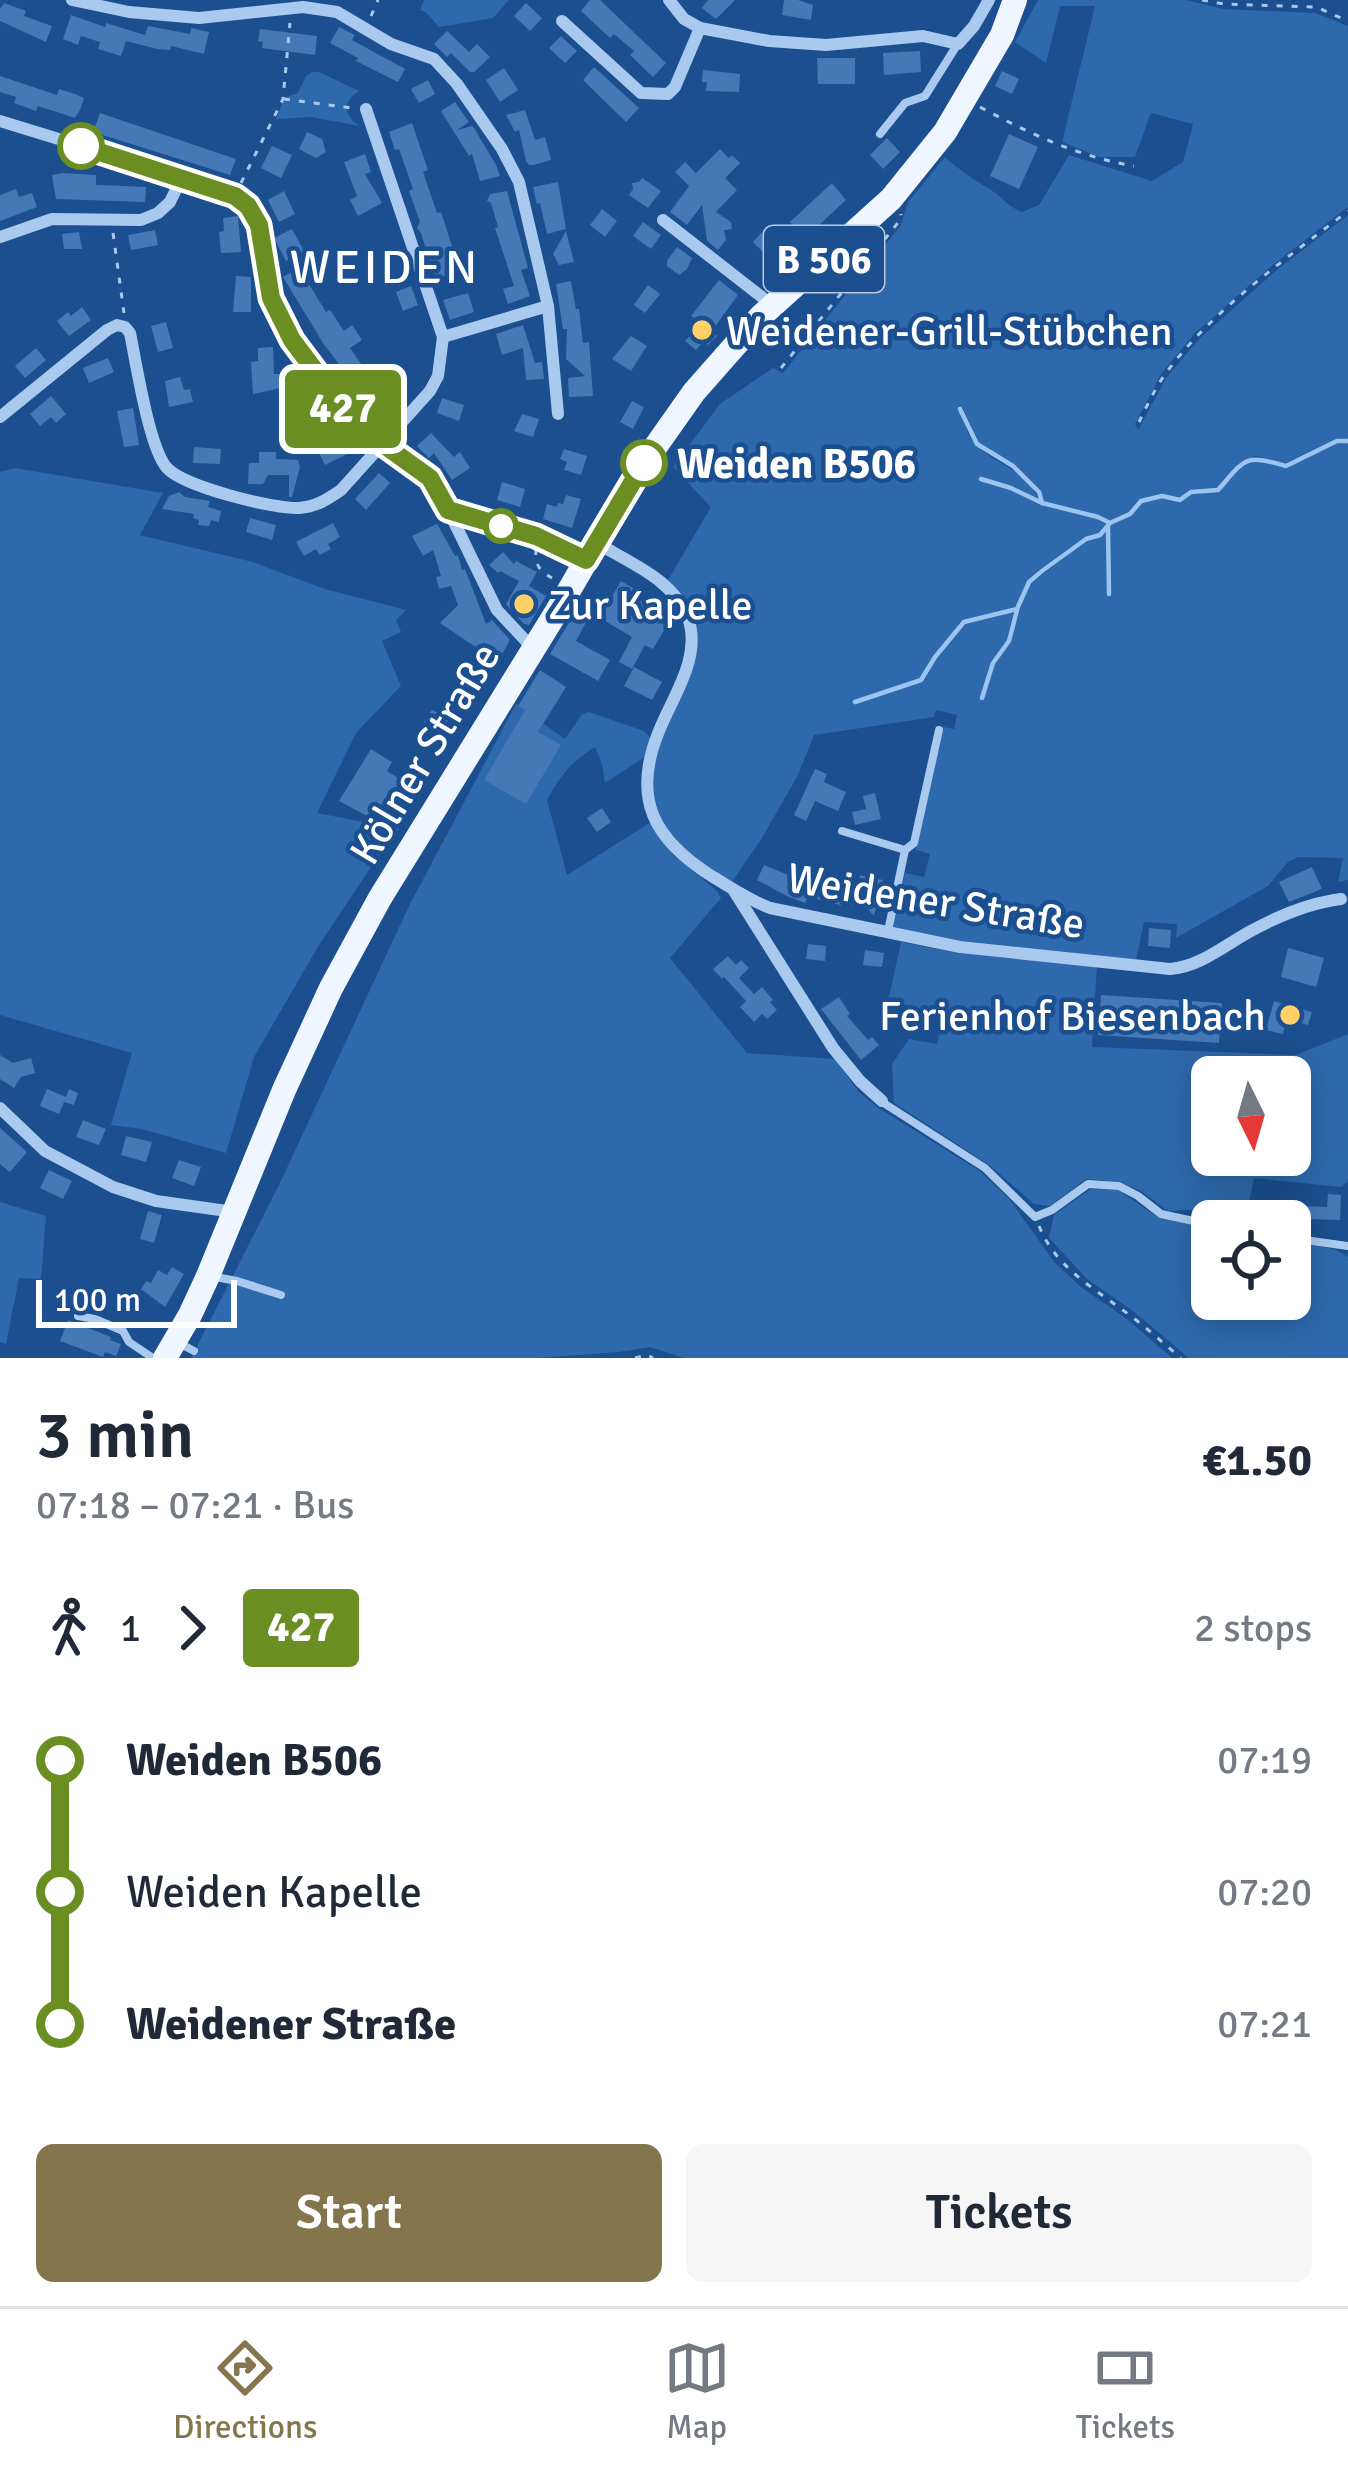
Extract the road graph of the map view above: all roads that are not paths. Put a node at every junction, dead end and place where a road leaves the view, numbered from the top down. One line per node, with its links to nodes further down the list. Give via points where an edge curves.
1 (72, 0): 15 (street, via 200,18 303,7 337,12 434,59 519,182)
2 (669, 0): 6 (street)
3 (988, 0): 7 (street)
4 (1015, 0): 14 (main road, Kölner Straße / B 506, via 945,132 891,199)
5 (562, 21): 6 (street, via 641,93 656,95 675,87)
6 (700, 28): 7 (street, via 826,45 922,36)
7 (958, 44): 10 (lane, via 925,96 904,103)
8 (366, 109): 16 (street)
9 (0, 121): 11 (street)
10 (880, 134)
11 (182, 177): 13 (street, via 170,202 141,220 52,218); 19 (street, via 248,206 282,323 355,424)
12 (663, 220): 14 (street)
13 (0, 237)
14 (772, 305): 21 (main road, Kölner Straße / B 506, via 694,392)
15 (548, 306): 16 (street); 17 (street, via 549,392)
16 (442, 337): 19 (street, via 430,392)
17 (558, 414)
18 (0, 417): 19 (street, via 117,325 130,333 156,448 187,482 303,508 341,490)
19 (384, 444): 20 (street, via 430,478)
20 (448, 510): 21 (street, Weidener Straße); 22 (street, via 497,610)
21 (591, 551): 22 (main road, Kölner Straße / B 506); 26 (street, Weidener Straße, via 665,584 689,621 687,668 648,760 648,795 658,827 684,859)
22 (534, 646): 31 (main road, Kölner Straße / B 506, via 331,988)
23 (939, 730): 25 (lane, via 914,843)
24 (842, 831): 25 (lane)
25 (905, 850): 28 (lane)
26 (734, 890): 28 (street, Weidener Straße, via 770,908); 29 (street, via 832,1048)
27 (1341, 898): 28 (street, Weidener Straße, via 1287,914 1184,968 960,947)
28 (888, 932)
29 (882, 1101): 32 (lane, via 985,1168 1035,1217 1088,1184 1119,1186 1161,1214)
30 (0, 1108): 31 (street, via 45,1151 113,1187)
31 (234, 1212): 35 (main road, Kölner Straße / B 506)
32 (1191, 1220)
33 (1311, 1241): 34 (lane)
34 (1348, 1246)
35 (208, 1276): 36 (lane); 38 (main road, Kölner Straße / B 506)
36 (281, 1295)
37 (78, 1316): 39 (lane, via 123,1331)
38 (178, 1350)
39 (152, 1358)

